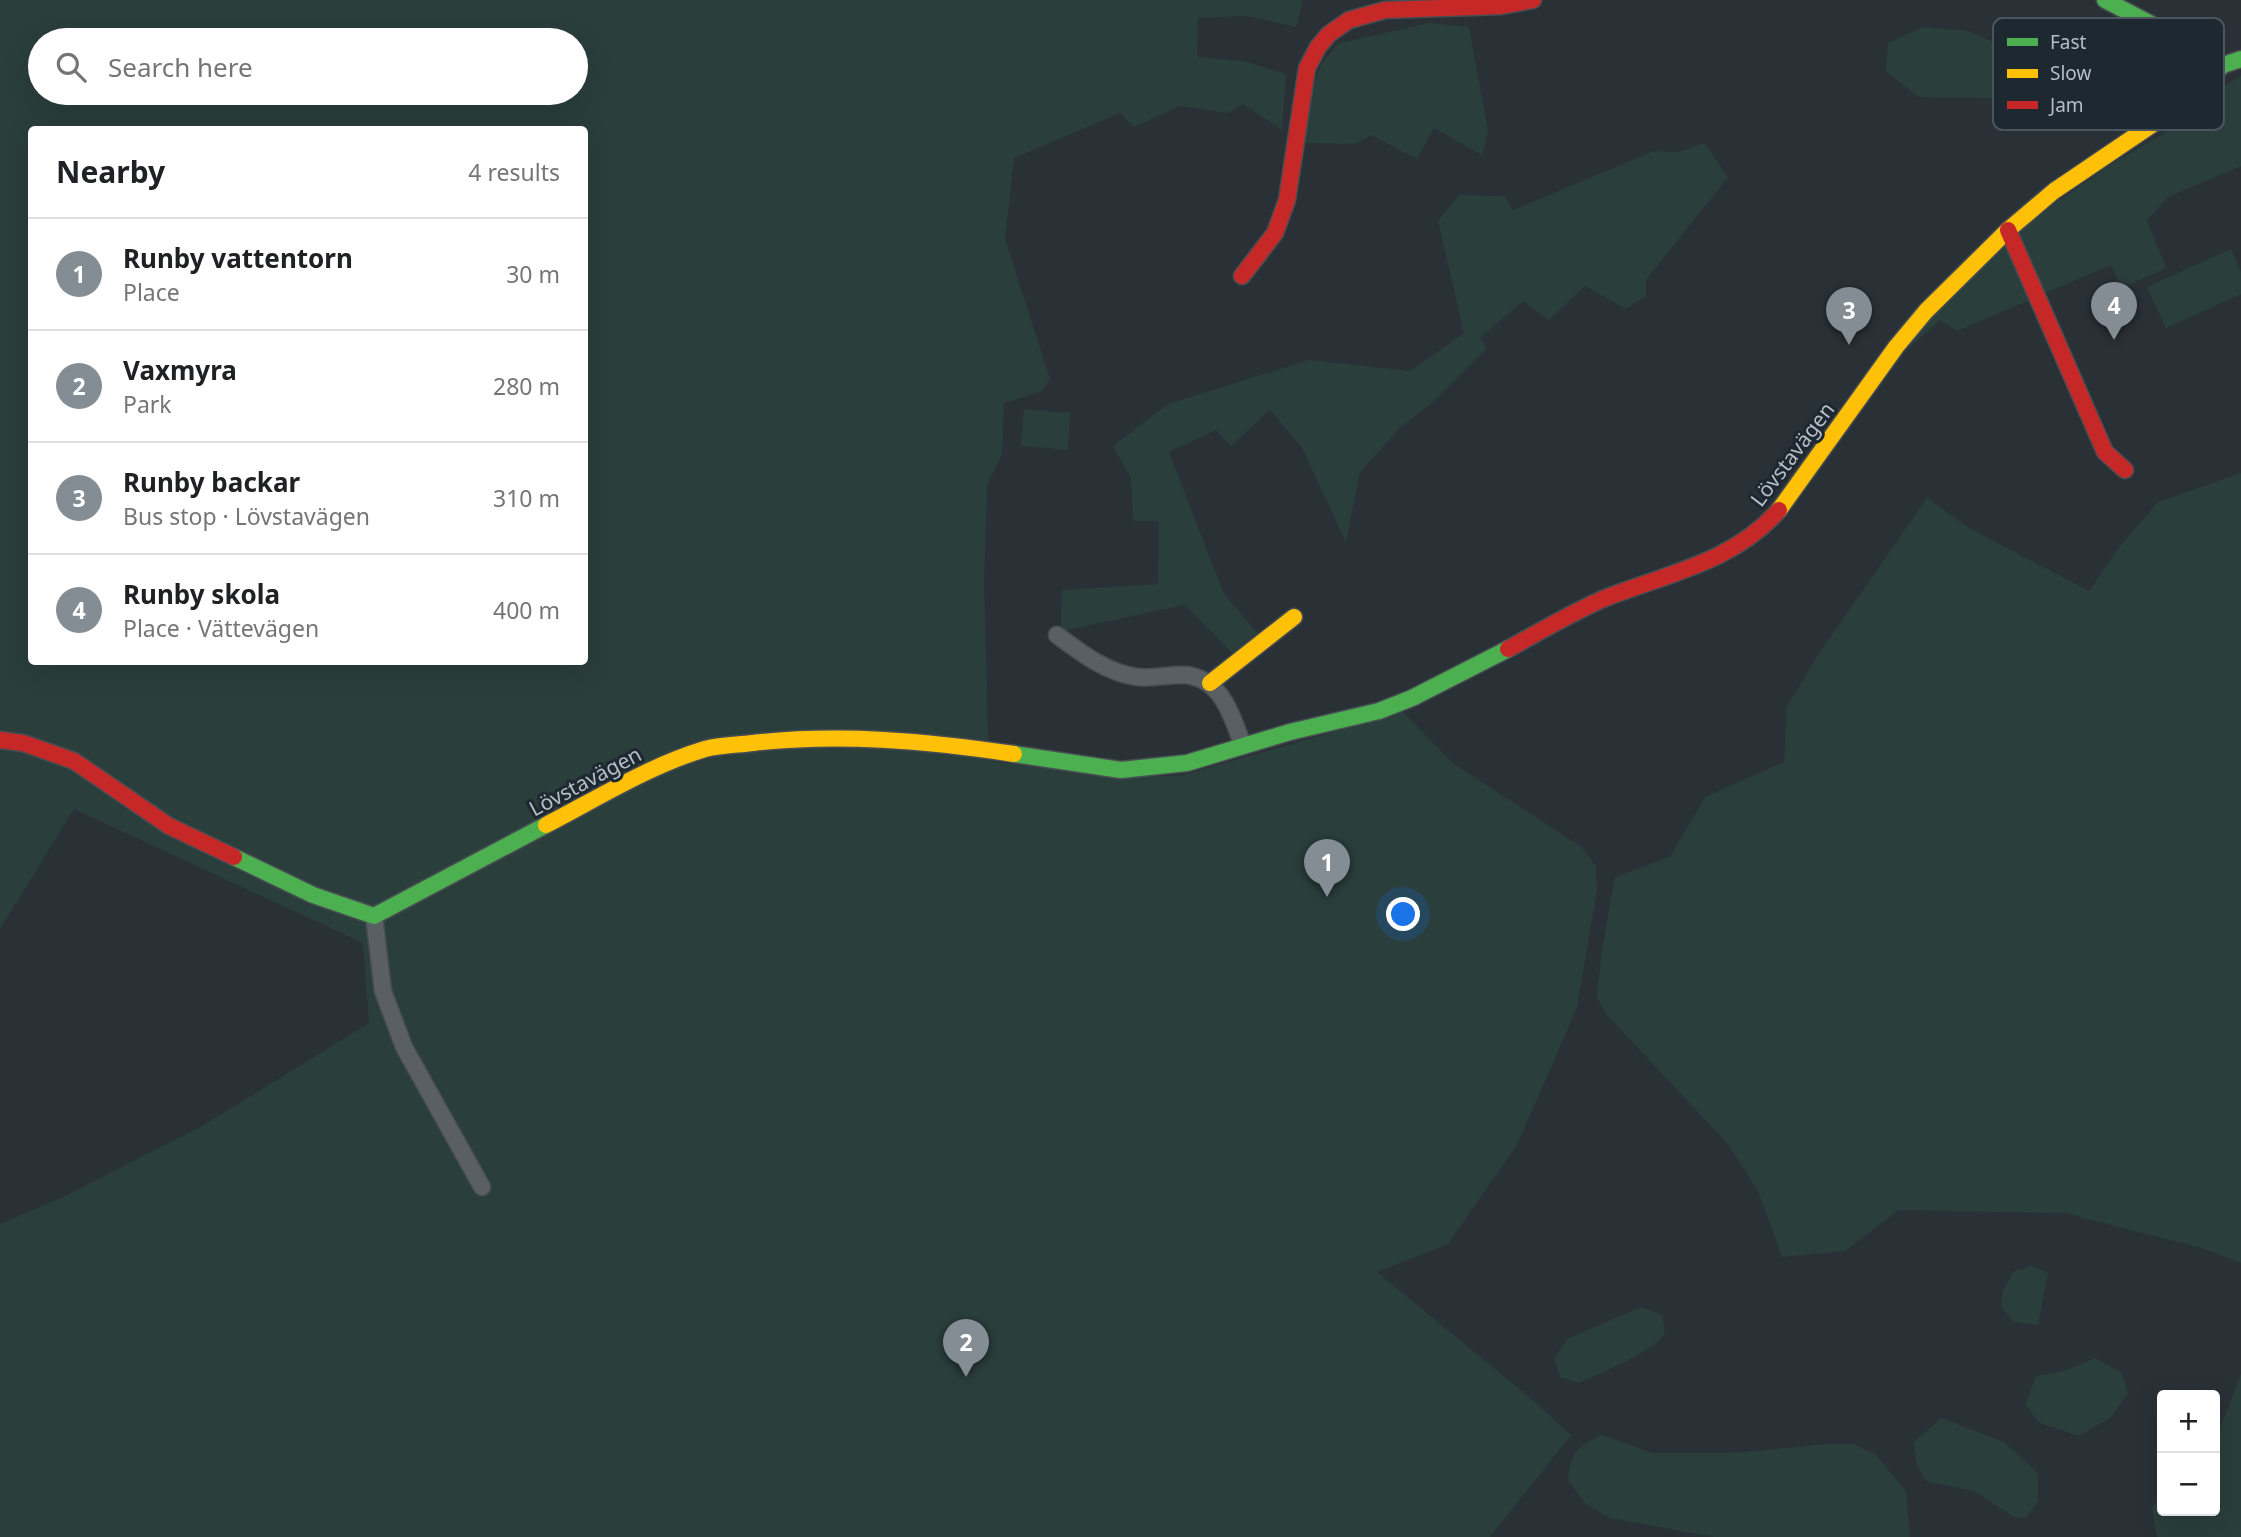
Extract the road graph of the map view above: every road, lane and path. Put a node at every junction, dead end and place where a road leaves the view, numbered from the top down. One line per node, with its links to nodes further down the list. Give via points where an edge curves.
1 (1533, 0): 8 (street, via 1374,13 1347,20 1324,38 1307,68 1287,200 1275,233)
2 (2105, 0): 3 (street)
3 (2140, 18)
4 (2241, 59): 5 (street, Lövstavägen)
5 (2224, 65)
6 (2144, 130): 7 (street, Lövstavägen, via 2054,191)
7 (2008, 230): 9 (street, via 2105,452); 14 (street, Lövstavägen, via 1926,311 1790,497 1747,540 1713,560 1602,600 1412,698)
8 (1242, 276)
9 (2125, 470)
10 (1294, 617): 12 (street)
11 (1057, 635): 12 (street, via 1110,669 1138,677 1186,675)
12 (1210, 683): 14 (street, via 1223,699)
13 (0, 740): 15 (street, via 74,761 169,826 313,895)
14 (1243, 746): 15 (street, Lövstavägen, via 1187,763 1121,770 975,748 852,738 709,748 664,763)
15 (374, 916): 16 (street, via 383,991 404,1047)
16 (482, 1187)

